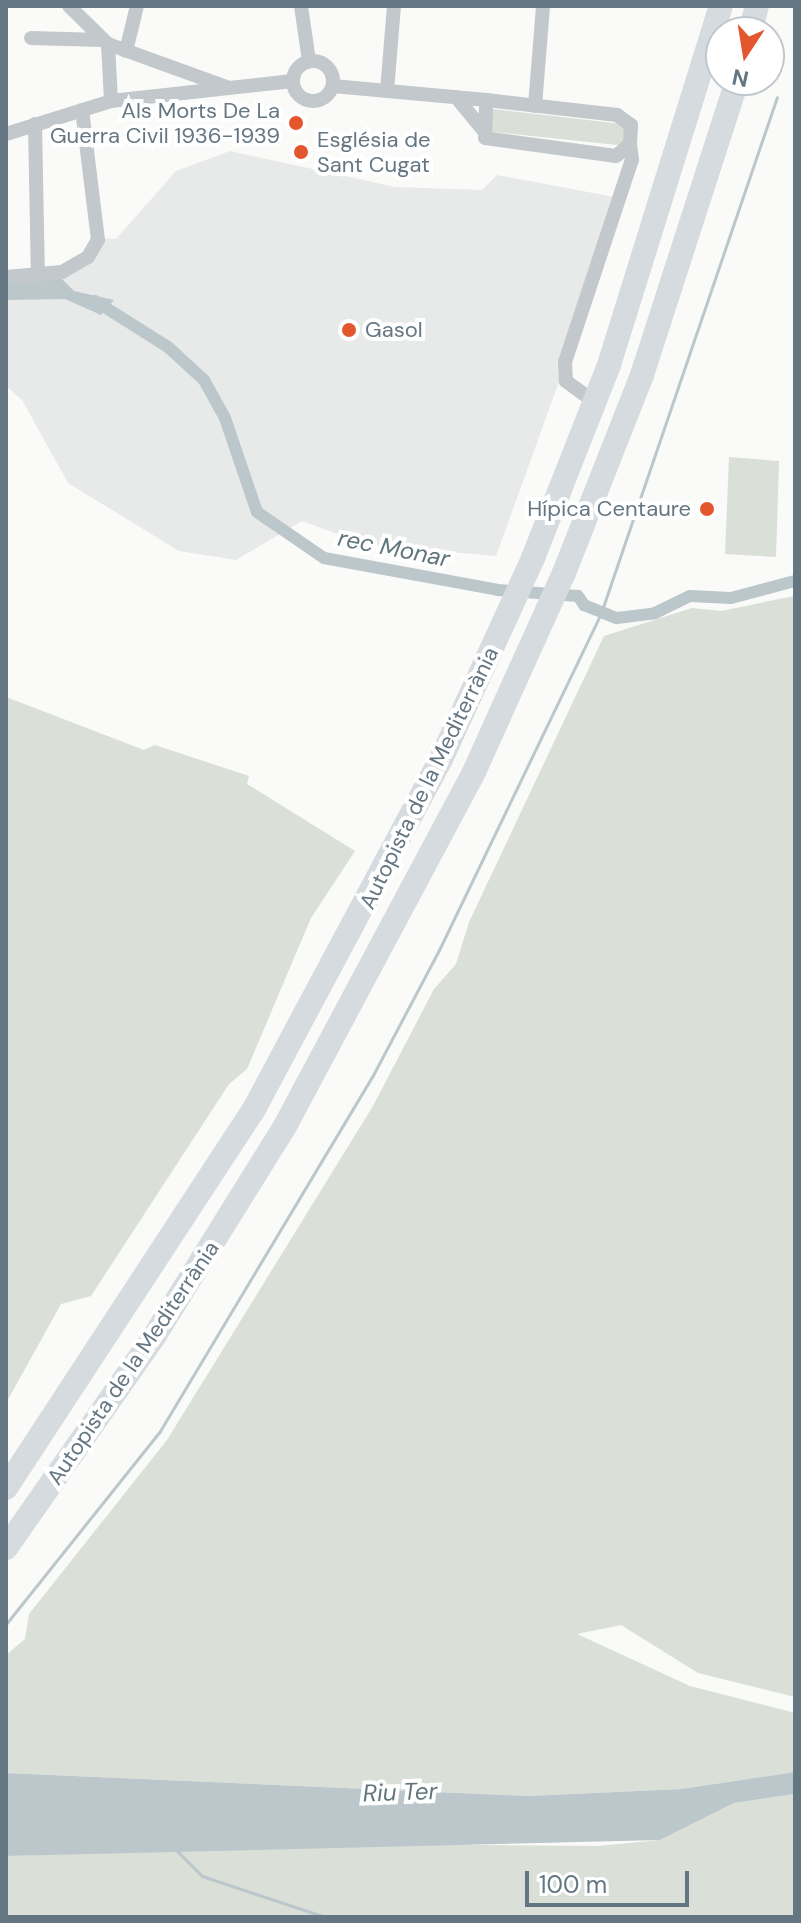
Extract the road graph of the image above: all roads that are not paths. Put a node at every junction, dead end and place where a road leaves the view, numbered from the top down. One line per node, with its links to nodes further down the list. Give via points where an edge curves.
1 (69, 6): 8 (street)
2 (137, 6): 9 (street)
3 (301, 6): 10 (street)
4 (394, 6): 14 (street)
5 (543, 6): 19 (street)
6 (721, 6): 28 (highway, Autopista de la Mediterrània, via 609,365 493,646 339,958 253,1111)
7 (31, 38): 8 (street)
8 (104, 42): 9 (street); 18 (street)
9 (126, 51): 13 (street)
10 (309, 61): 11 (street); 12 (street, via 328,67)
11 (293, 81): 12 (street, via 308,101 321,100); 13 (street)
12 (333, 86): 14 (street)
13 (235, 90): 18 (street)
14 (387, 91): 16 (street)
15 (732, 96): 29 (highway, Autopista de la Mediterrània, via 642,375 512,691 331,1043 155,1335)
16 (456, 97): 17 (street); 22 (street)
17 (486, 100): 19 (street); 22 (street)
18 (111, 101): 20 (street)
19 (535, 106): 24 (street, via 617,115 631,125)
20 (82, 110): 21 (street); 25 (street, via 98,240 88,257 62,272)
21 (35, 124): 23 (street); 25 (street)
22 (484, 131): 24 (street, via 485,138 616,156)
23 (6, 134)
24 (630, 144): 27 (street, via 632,160 565,362 566,381)
25 (38, 276): 26 (street)
26 (6, 277)
27 (585, 395)
28 (6, 1488)
29 (6, 1548)

